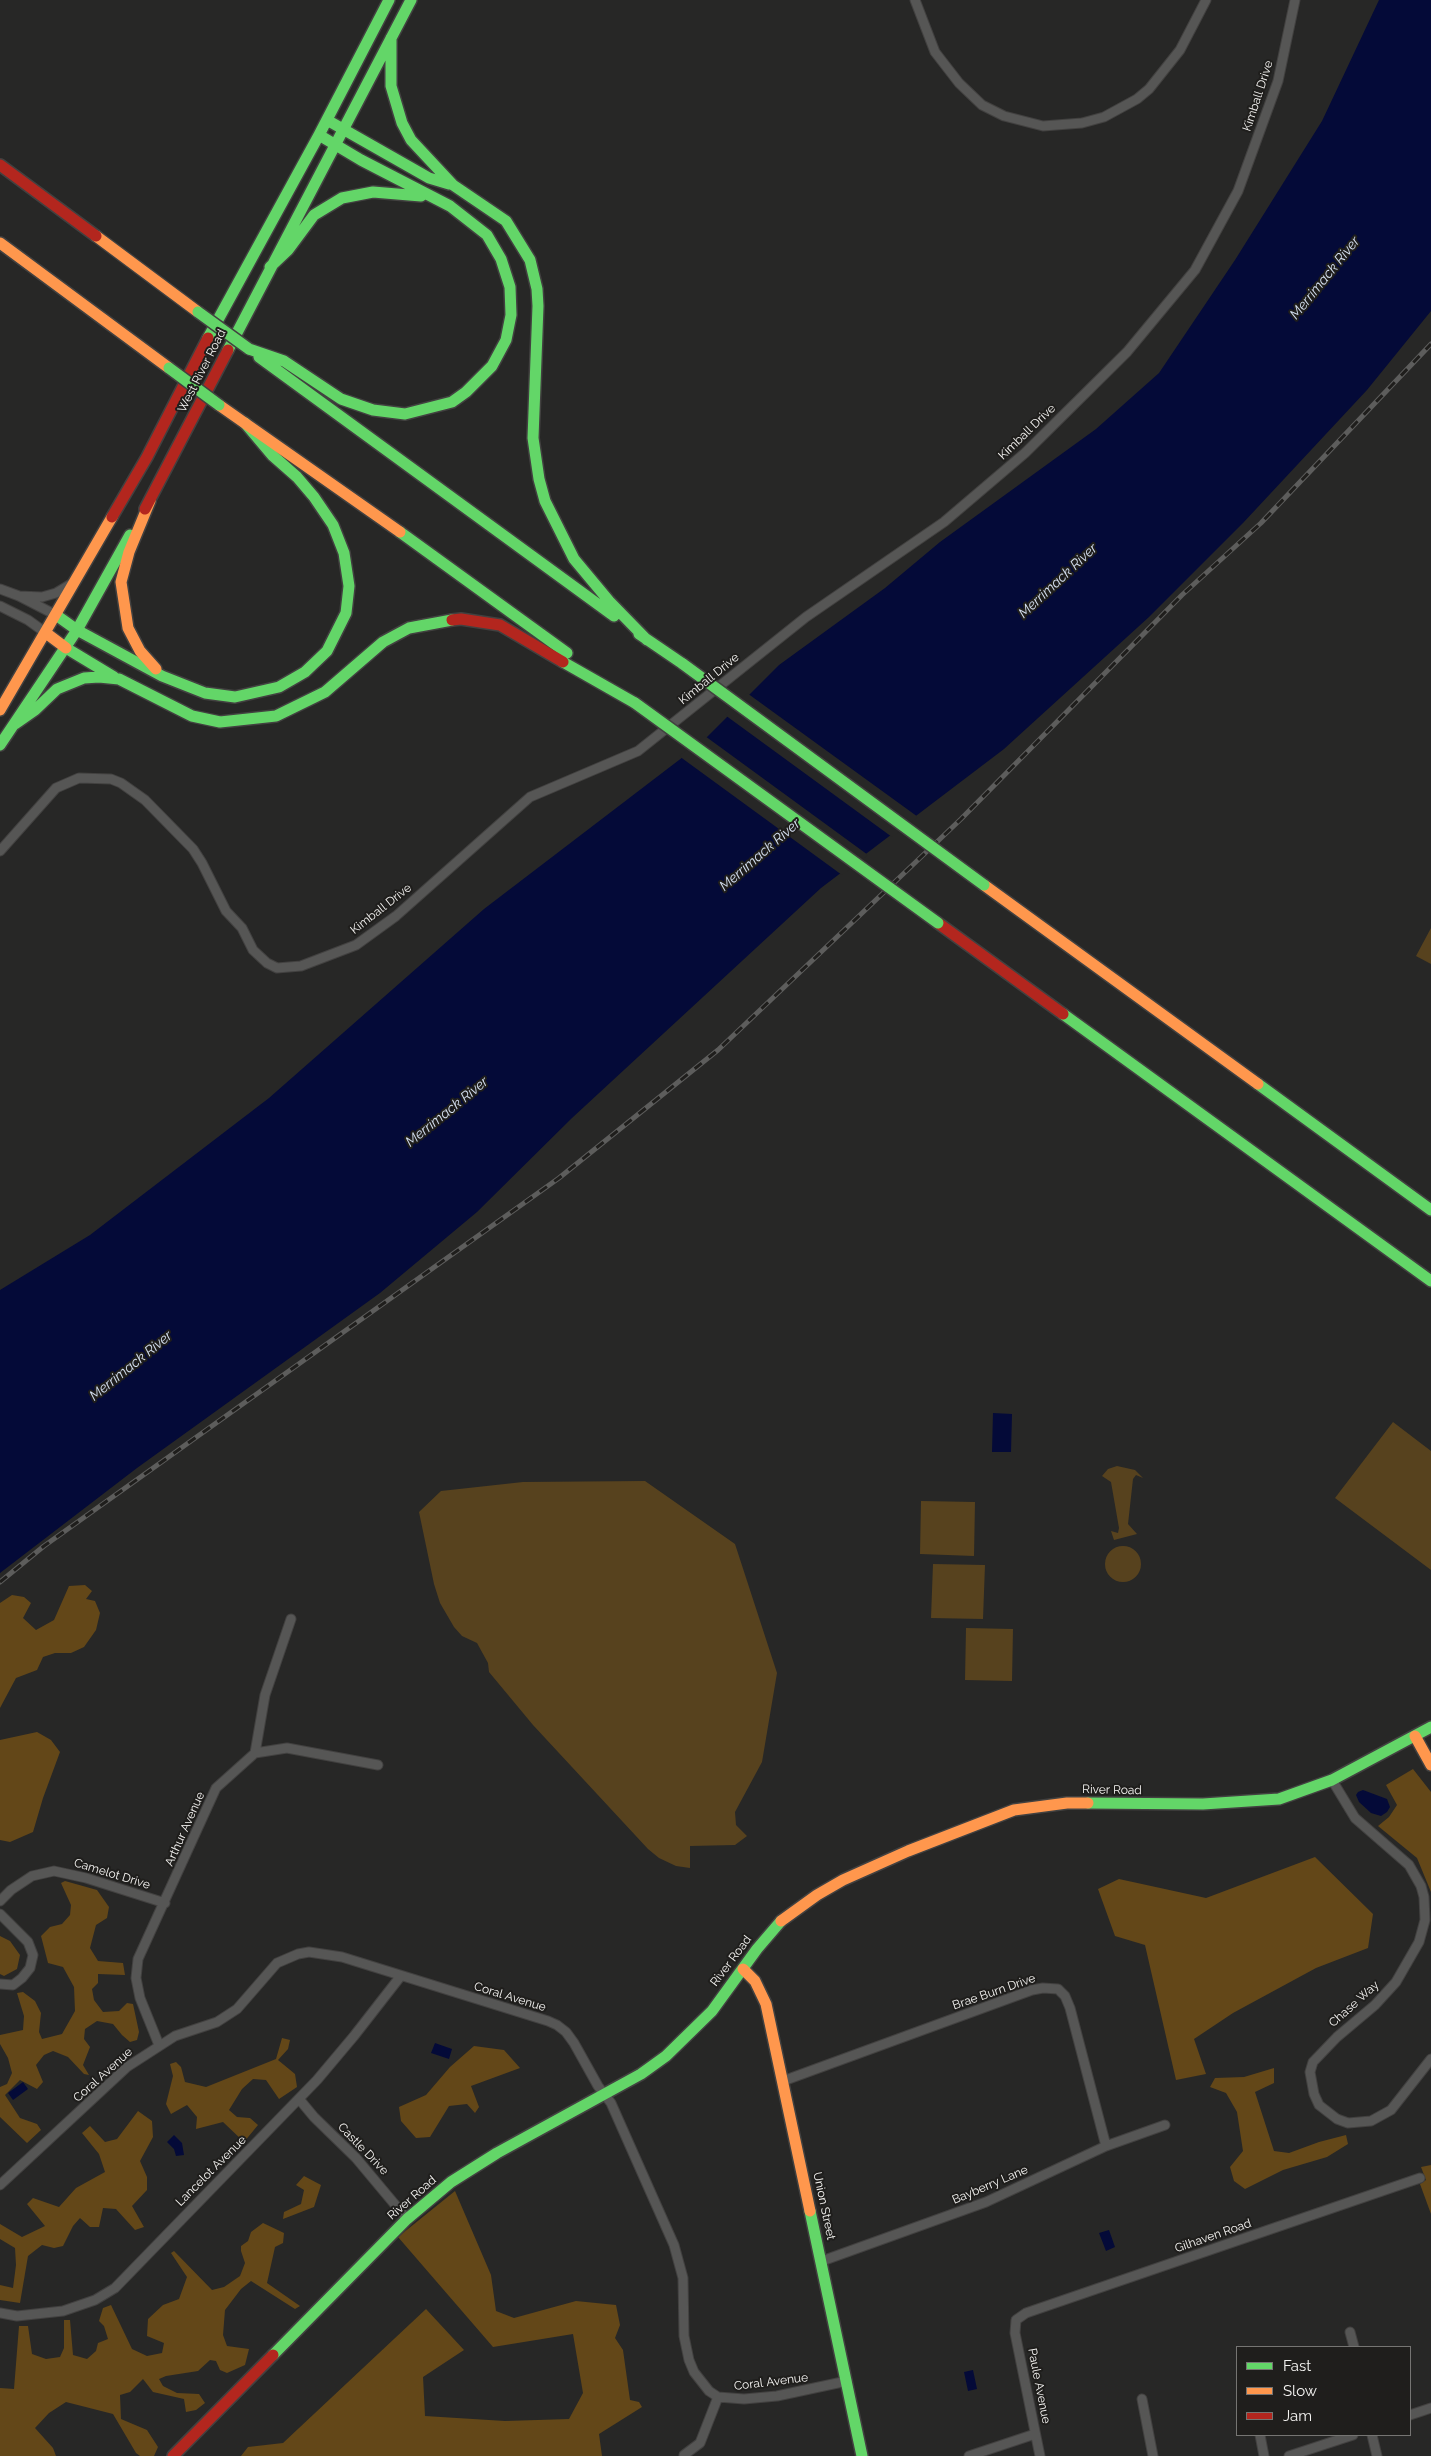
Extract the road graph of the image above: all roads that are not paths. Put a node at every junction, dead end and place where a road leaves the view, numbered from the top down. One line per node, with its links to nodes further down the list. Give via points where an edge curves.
1 (389, 0): 7 (main road, West River Road)
2 (411, 0): 6 (main road, West River Road)
3 (915, 0): 4 (street, via 935,52 958,84 982,105 1004,116 1043,126 1076,124 1104,117 1137,100 1180,50)
4 (1206, 0)
5 (1295, 0): 34 (street, Kimball Drive, via 1278,80 1238,190 1195,270 1127,352 1025,453 944,522 806,617 638,751 530,797 396,916 356,945 301,966 277,968 267,963 253,950 242,928 226,911 202,862 187,843 145,800 111,779 79,778 56,788)
6 (391, 38): 8 (main road, West River Road); 12 (main road, via 391,86 402,123 422,154)
7 (327, 120): 8 (main road); 9 (main road, West River Road)
8 (343, 130): 10 (main road, West River Road); 12 (main road, via 430,178)
9 (319, 135): 10 (main road); 19 (main road, West River Road, via 240,277 147,457)
10 (336, 144): 13 (main road); 15 (main road, West River Road)
11 (0, 165): 16 (main road, bridge)
12 (453, 185): 26 (main road, via 506,220 530,260 538,306 533,438 543,494 574,559)
13 (437, 200): 15 (main road, via 409,193 381,192 342,198 314,215); 16 (main road, via 461,212 486,235 501,259 510,287 511,315 506,340 492,366 466,392 452,402 419,412 405,414 373,410 341,399 284,361)
14 (0, 243): 17 (main road, bridge)
15 (270, 268): 18 (main road, West River Road)
16 (249, 349): 26 (main road)
17 (245, 423): 28 (main road, via 308,490 333,525 346,562 349,586 346,613 335,639 317,663 293,680 264,692 235,697 219,695); 30 (main road)
18 (150, 502): 24 (main road, West River Road); 28 (main road, via 124,566 122,599 133,638 148,662)
19 (79, 574): 21 (street, via 56,593 35,598); 23 (main road, West River Road)
20 (0, 589): 21 (street)
21 (20, 596): 23 (street)
22 (0, 606): 25 (street)
23 (56, 615): 24 (main road); 25 (main road, West River Road)
24 (77, 630): 27 (main road, West River Road); 28 (main road)
25 (46, 633): 27 (main road); 31 (main road, West River Road)
26 (647, 640): 35 (main road, bridge)
27 (66, 648): 29 (main road); 32 (main road, West River Road)
28 (162, 676)
29 (119, 679): 30 (main road, via 192,716 220,722 243,722 276,716 325,692 383,642 409,628 461,619 500,625); 32 (main road, via 99,677 70,683 47,696 35,710)
30 (635, 703): 36 (main road, bridge)
31 (0, 710)
32 (15, 724): 33 (main road, West River Road)
33 (0, 745)
34 (0, 850)
35 (1431, 1210)
36 (1431, 1281)
37 (291, 1619): 40 (street, via 265,1695)
38 (1431, 1727): 39 (main road, River Road)
39 (1415, 1736): 42 (main road); 43 (main road, River Road)
40 (255, 1752): 41 (street, via 287,1748); 45 (street, Arthur Avenue, via 216,1788)
41 (378, 1765)
42 (1431, 1765)
43 (1332, 1780): 47 (main road, River Road, via 1298,1793 1261,1801 1067,1803 1005,1813 908,1851 817,1895 779,1923); 51 (street, Chase Way, via 1355,1818 1401,1857 1416,1875 1424,1897 1425,1920 1419,1942 1396,1982 1375,2006 1313,2062 1310,2072 1314,2094 1319,2105 1337,2119 1348,2123 1371,2121 1391,2110)
44 (0, 1901): 45 (street, Camelot Drive, via 32,1876 54,1871)
45 (165, 1903): 50 (street, Arthur Avenue, via 138,1959 136,1978 140,1998)
46 (0, 1914): 49 (street, via 28,1942 32,1955 30,1968 22,1978 13,1984)
47 (743, 1969): 52 (main road, Union Street, via 755,1981 766,2004); 53 (main road, River Road, via 712,2011 679,2045 641,2074)
48 (400, 1977): 50 (street, Coral Avenue, via 320,1952 298,1954 276,1963 237,2009 217,2022); 53 (street, Coral Avenue, via 557,2025 574,2043); 54 (street, Lancelot Avenue)
49 (0, 1984)
50 (159, 2045): 58 (street, Coral Avenue, via 127,2067)
51 (1430, 2060)
52 (783, 2081): 56 (street, Brae Burn Drive, via 1032,1990 1058,1989 1070,2008); 60 (main road, Union Street)
53 (603, 2094): 59 (main road, River Road, via 469,2170); 66 (street, Coral Avenue, via 611,2103 678,2259 683,2278 684,2336 689,2360 702,2384)
54 (299, 2099): 59 (street, Castle Drive, via 356,2158); 61 (street, Lancelot Avenue, via 110,2291 96,2300 63,2311 17,2316)
55 (1165, 2125): 56 (street, Bayberry Lane)
56 (1106, 2146): 60 (street, Bayberry Lane, via 986,2202)
57 (1420, 2178): 62 (street, Gilhaven Road)
58 (0, 2186)
59 (407, 2219): 75 (main road, River Road)
60 (822, 2261): 65 (main road, Union Street)
61 (0, 2313)
62 (1016, 2320): 70 (street, Paule Avenue, via 1015,2332)
63 (1350, 2332): 64 (street)
64 (1354, 2346)
65 (847, 2381): 66 (street, Coral Avenue, via 777,2396); 76 (main road, Union Street)
66 (718, 2397): 74 (street, via 700,2442)
67 (1142, 2399): 79 (street)
68 (1431, 2408): 69 (street)
69 (1411, 2415)
70 (1035, 2434): 77 (street); 78 (street, Paule Avenue)
71 (1260, 2436): 80 (street)
72 (1350, 2436): 81 (street)
73 (1372, 2436): 82 (street)
74 (684, 2454)
75 (173, 2456)
76 (862, 2456)
77 (969, 2456)
78 (1040, 2456)
79 (1153, 2456)
80 (1264, 2456)
81 (1289, 2456)
82 (1377, 2456)

